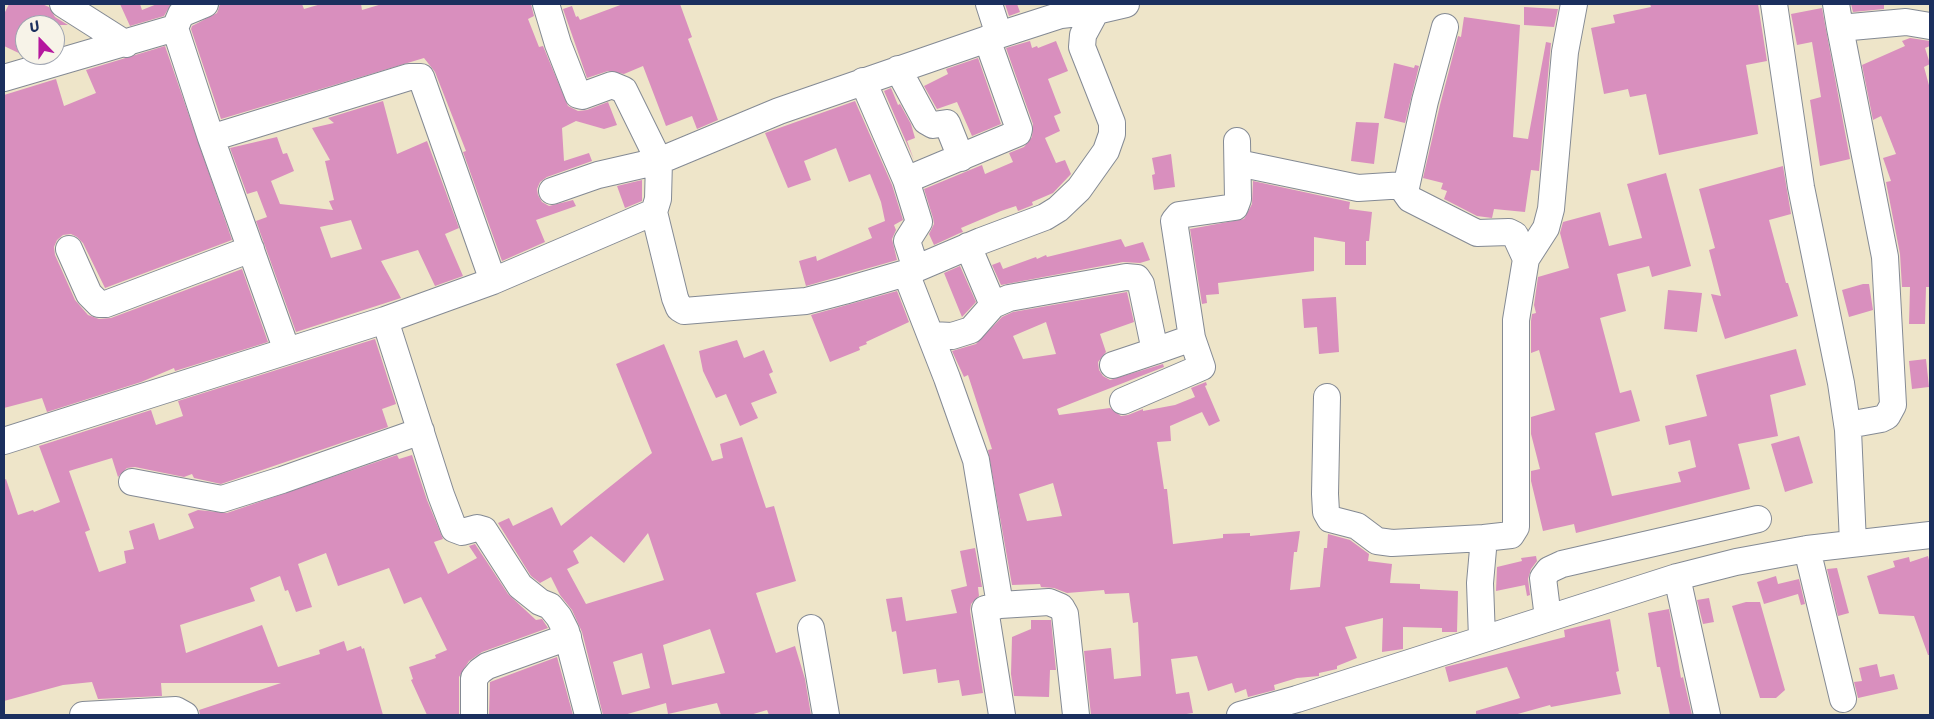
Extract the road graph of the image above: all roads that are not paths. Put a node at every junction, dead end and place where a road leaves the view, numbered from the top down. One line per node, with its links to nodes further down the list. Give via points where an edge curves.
1 (63, 4): 15 (street)
2 (205, 4): 12 (street, via 181,14)
3 (546, 4): 21 (street, via 578,95 612,85 624,90)
4 (989, 4): 14 (street)
5 (1126, 4): 9 (street)
6 (1574, 4): 29 (street, via 1564,52 1551,209 1546,228)
7 (1774, 4): 41 (street, via 1801,187)
8 (1060, 9): 9 (street); 14 (street)
9 (1096, 11): 26 (street, via 1083,35 1082,47 1112,123 1106,151 1079,189 1058,210)
10 (1838, 16): 11 (street); 41 (street, via 1885,257 1893,405 1888,416)
11 (1930, 26)
12 (175, 28): 15 (street); 19 (street)
13 (1446, 28): 23 (street)
14 (993, 37): 16 (street); 20 (street, via 1019,129 1016,135)
15 (126, 44): 17 (street)
16 (898, 69): 18 (street); 20 (street, via 926,120 932,125 947,123)
17 (4, 78)
18 (863, 81): 21 (street, via 779,111); 22 (street)
19 (211, 138): 28 (street); 31 (street, via 408,77 421,77)
20 (961, 158): 22 (street)
21 (659, 161): 24 (street, via 598,175); 25 (street, via 658,199)
22 (906, 180): 30 (street, via 919,222 907,241)
23 (1405, 185): 29 (street, via 1410,199 1468,229 1477,233 1509,232 1515,235); 35 (street, via 1358,188 1237,152 1238,199 1235,207 1179,215 1174,221)
24 (552, 191)
25 (654, 212): 30 (street, via 674,298 684,311 806,301); 31 (street)
26 (968, 246): 30 (street); 32 (street)
27 (69, 249): 28 (street, via 89,294 99,304 106,304)
28 (251, 249): 36 (street)
29 (1526, 259): 47 (street, via 1516,320 1516,527 1511,535)
30 (911, 271): 34 (street)
31 (493, 281): 33 (street)
32 (993, 305): 34 (street, via 971,330 952,336); 37 (street, via 1008,298 1056,288 1137,278)
33 (385, 320): 36 (street); 42 (street)
34 (931, 335): 51 (street, via 976,460)
35 (1192, 338): 37 (street); 40 (street, via 1202,367)
36 (287, 350): 43 (street)
37 (1155, 351): 38 (street)
38 (1113, 366)
39 (1327, 396): 47 (street, via 1325,494 1326,512 1330,519 1357,526 1377,541 1392,543)
40 (1123, 402)
41 (1848, 425): 48 (street)
42 (421, 431): 44 (street, via 222,499); 54 (street, via 454,529 462,532 477,528 484,530 520,586 550,606)
43 (4, 441)
44 (132, 482)
45 (1758, 519): 52 (street, via 1562,564 1549,570 1543,578)
46 (1930, 535): 48 (street)
47 (1484, 538): 55 (street, via 1480,583)
48 (1853, 543): 49 (street)
49 (1807, 549): 50 (street); 56 (street)
50 (1676, 577): 52 (street); 65 (street)
51 (1000, 605): 62 (street, via 985,609); 63 (street, via 1049,602 1062,607)
52 (1548, 618): 55 (street)
53 (811, 628): 61 (street)
54 (568, 637): 59 (street, via 480,671 474,678); 60 (street)
55 (1482, 638): 64 (street)
56 (1843, 698)
57 (83, 715): 58 (street, via 176,710)
58 (185, 715)
59 (474, 715)
60 (588, 715)
61 (826, 715)
62 (1002, 715)
63 (1076, 715)
64 (1240, 715)
65 (1707, 715)

